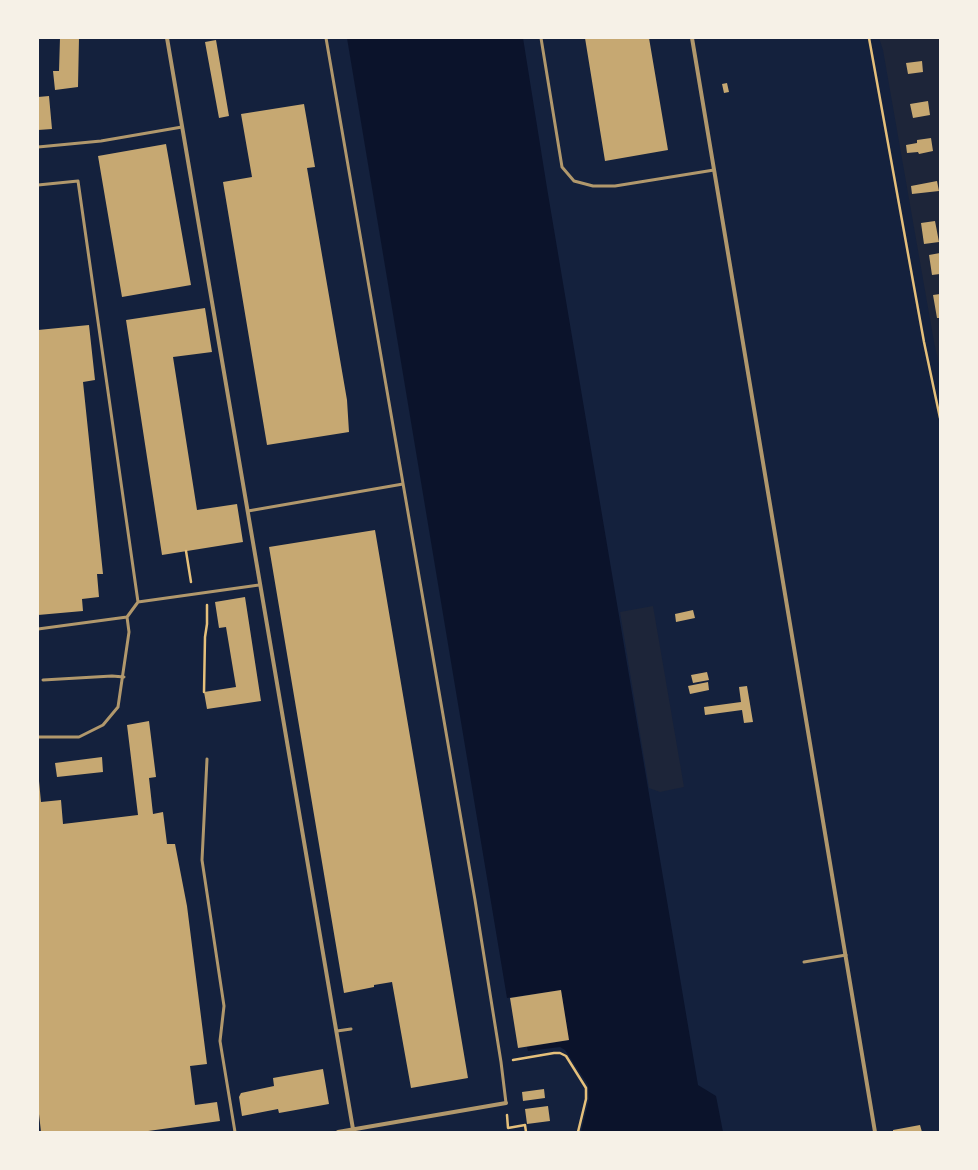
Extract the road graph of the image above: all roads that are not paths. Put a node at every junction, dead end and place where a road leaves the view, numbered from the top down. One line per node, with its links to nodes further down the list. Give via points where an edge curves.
1 (167, 38): 5 (street)
2 (326, 38): 9 (lane)
3 (541, 38): 7 (lane, via 562,167 574,181 593,186 615,186)
4 (692, 38): 7 (street)
5 (182, 127): 6 (lane, via 101,141); 10 (street)
6 (38, 147)
7 (714, 170): 19 (street)
8 (38, 185): 12 (lane, via 78,181)
9 (403, 484): 10 (lane); 23 (lane, via 474,892)
10 (248, 511): 11 (street)
11 (259, 585): 12 (lane); 22 (street)
12 (138, 602): 13 (lane)
13 (128, 618): 14 (lane); 15 (lane)
14 (38, 629)
15 (124, 677): 16 (lane); 17 (lane, via 118,707 103,725 79,737)
16 (43, 680)
17 (38, 738)
18 (206, 759): 25 (lane, via 202,860 224,1006 220,1041)
19 (846, 955): 20 (lane); 27 (street)
20 (804, 962)
21 (351, 1029): 22 (lane)
22 (336, 1032): 24 (street)
23 (506, 1103): 24 (street)
24 (353, 1131): 26 (street)
25 (234, 1132)
26 (338, 1132)
27 (875, 1132)

